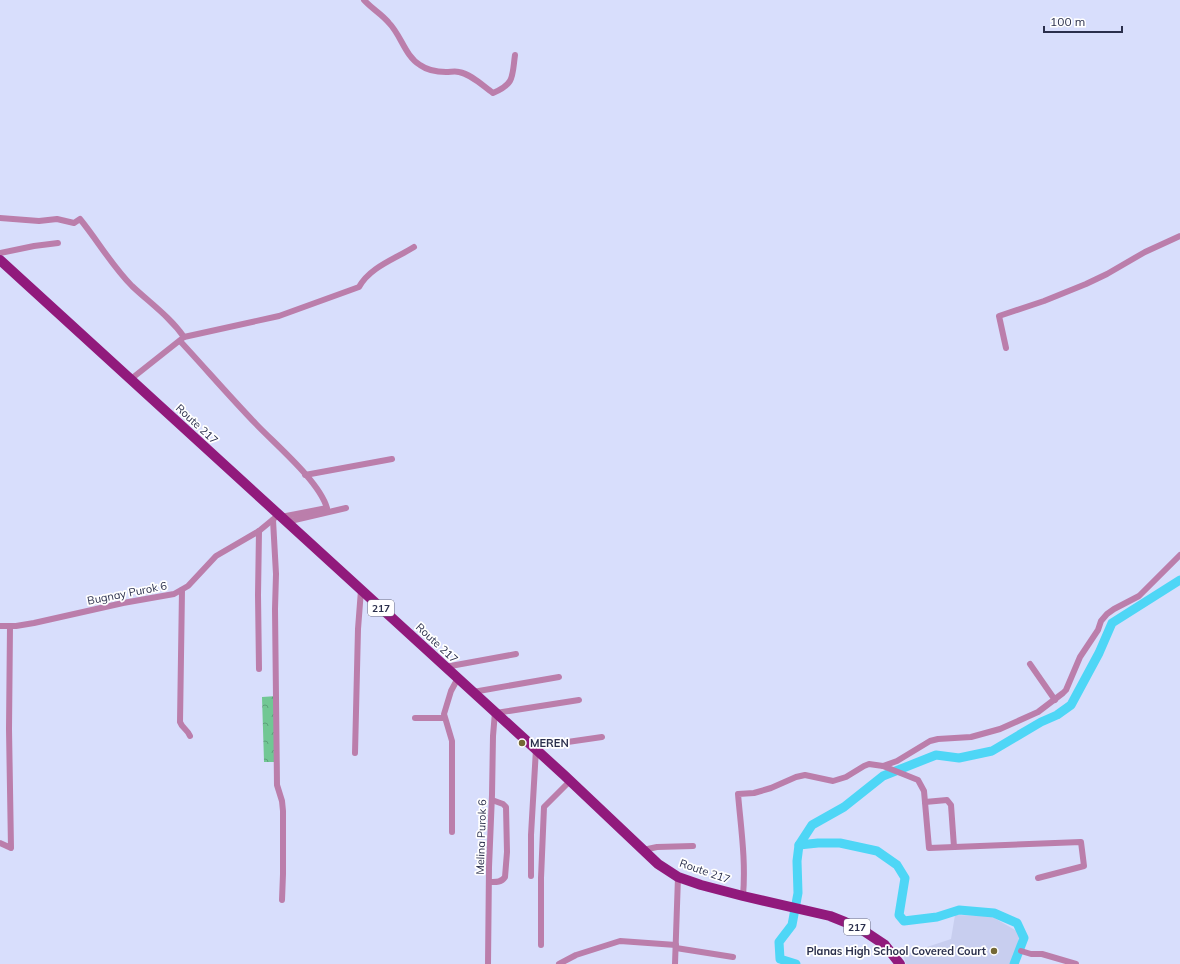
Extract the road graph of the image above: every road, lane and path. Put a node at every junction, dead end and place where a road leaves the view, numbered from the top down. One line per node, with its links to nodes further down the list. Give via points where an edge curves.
1 (364, 0): 2 (street, via 388,22 412,58 420,65 446,72 460,72 493,93 509,84)
2 (515, 55)
3 (0, 218): 9 (street, via 40,221 57,219 74,223 80,219 123,276 168,317)
4 (1180, 236): 10 (street, via 1086,284 999,316)
5 (58, 243): 7 (street)
6 (414, 247): 9 (street, via 370,273 359,287 279,316)
7 (0, 253)
8 (0, 260): 11 (main road, Route 217 / 217)
9 (182, 339): 11 (street); 13 (street)
10 (1006, 348)
11 (131, 379): 15 (main road, Route 217 / 217)
12 (392, 459): 13 (street)
13 (305, 475): 15 (street, via 322,496 327,508)
14 (346, 508): 15 (street)
15 (280, 518): 16 (street, Bugnay Purok 6); 19 (main road, Route 217 / 217); 52 (street, via 275,609 277,785 282,802)
16 (259, 531): 18 (street, Bugnay Purok 6, via 216,556 193,582); 25 (street)
17 (1180, 555): 30 (street, via 1140,596 1106,614 1080,657 1066,690)
18 (182, 590): 21 (street, Bugnay Purok 6); 34 (street, via 180,722)
19 (361, 590): 24 (main road, Route 217 / 217); 37 (street)
20 (0, 626): 21 (street, Bugnay Purok 6)
21 (10, 626): 43 (street, via 11,848)
22 (516, 654): 24 (street)
23 (1030, 664): 30 (street)
24 (445, 667): 27 (main road, Route 217 / 217)
25 (259, 669)
26 (559, 677): 28 (street)
27 (458, 678): 28 (main road, Route 217 / 217); 33 (street, via 445,706)
28 (473, 692): 31 (main road, Route 217 / 217)
29 (579, 700): 31 (street)
30 (1055, 700): 38 (street, via 1038,712 1000,729 971,737 938,738)
31 (495, 712): 36 (main road, Route 217 / 217); 40 (street, Melina Purok 6, via 492,736)
32 (415, 718): 33 (street)
33 (444, 718): 42 (street, via 452,741)
34 (190, 736)
35 (602, 737): 36 (street)
36 (534, 748): 39 (main road, Route 217 / 217); 47 (street)
37 (355, 753)
38 (883, 766): 41 (street, via 918,780 924,790); 51 (street, via 870,764 846,777 832,781 805,775 771,788 738,794 744,851)
39 (570, 781): 46 (main road, Route 217 / 217); 53 (street, via 544,808)
40 (492, 800): 50 (street, Melina Purok 6); 50 (street, via 506,807 507,852 504,880)
41 (925, 802): 45 (street, via 947,800 951,804); 45 (street, via 928,848)
42 (452, 832)
43 (0, 843)
44 (693, 846): 46 (street)
45 (954, 847): 49 (street, via 1081,842 1084,866)
46 (643, 850): 48 (main road, Route 217 / 217)
47 (530, 876)
48 (678, 877): 51 (main road, Route 217 / 217); 54 (street)
49 (1038, 878)
50 (489, 882): 57 (street, Melina Purok 6)
51 (743, 896): 60 (main road, Route 217 / 217, via 830,916 864,931 885,945)
52 (282, 900)
53 (541, 945)
54 (676, 947): 56 (street); 58 (street, via 620,941 576,955); 59 (street)
55 (1021, 951): 61 (street)
56 (733, 957)
57 (488, 964)
58 (559, 964)
59 (674, 964)
60 (900, 964)
61 (1076, 964)

